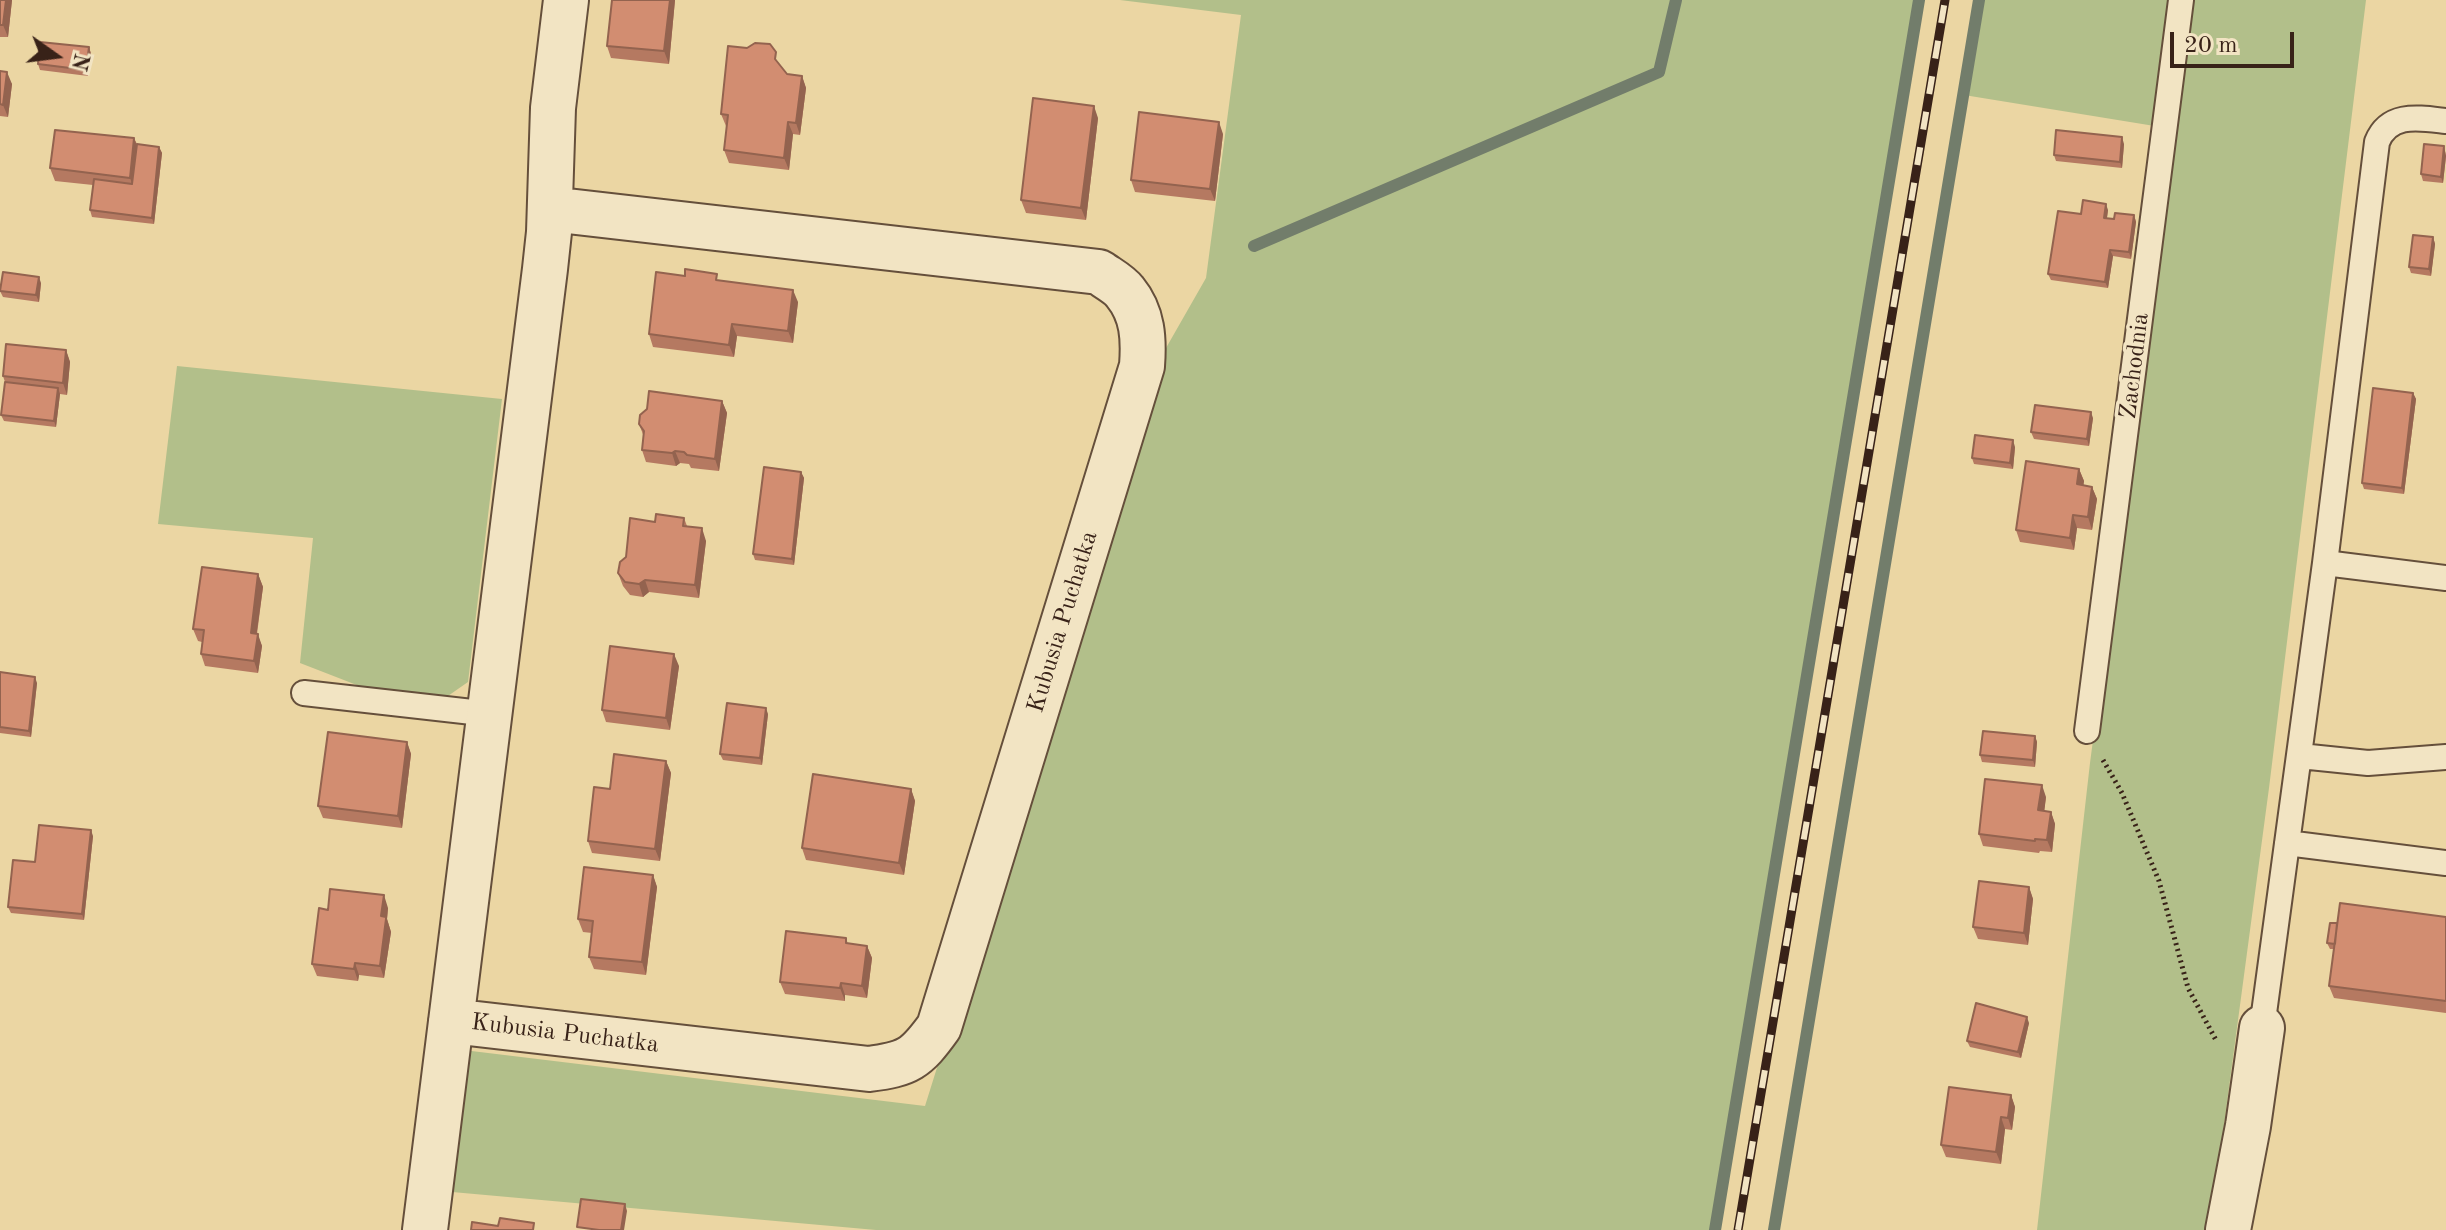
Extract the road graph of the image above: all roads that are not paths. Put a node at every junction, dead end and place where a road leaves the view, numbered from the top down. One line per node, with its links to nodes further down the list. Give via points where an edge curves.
1 (566, 0): 4 (street, Kubusia Puchatka, via 553,108)
2 (2181, 0): 9 (lane, Zachodnia)
3 (2446, 121): 5 (lane, via 2397,120 2377,142)
4 (550, 209): 8 (street, Kubusia Puchatka); 14 (street, Kubusia Puchatka, via 1099,272 1124,290 1137,312 1144,335 1142,366 939,1027 922,1051 899,1065 869,1069)
5 (2325, 563): 6 (lane); 10 (lane)
6 (2446, 578)
7 (304, 693): 8 (lane)
8 (490, 714): 14 (street, Kubusia Puchatka)
9 (2087, 731)
10 (2300, 756): 11 (lane, via 2368,763); 12 (lane)
11 (2446, 757)
12 (2287, 843): 13 (lane); 15 (lane)
13 (2446, 863)
14 (451, 1021): 16 (street, Kubusia Puchatka)
15 (2260, 1042): 17 (street)
16 (425, 1230)
17 (2228, 1230)

